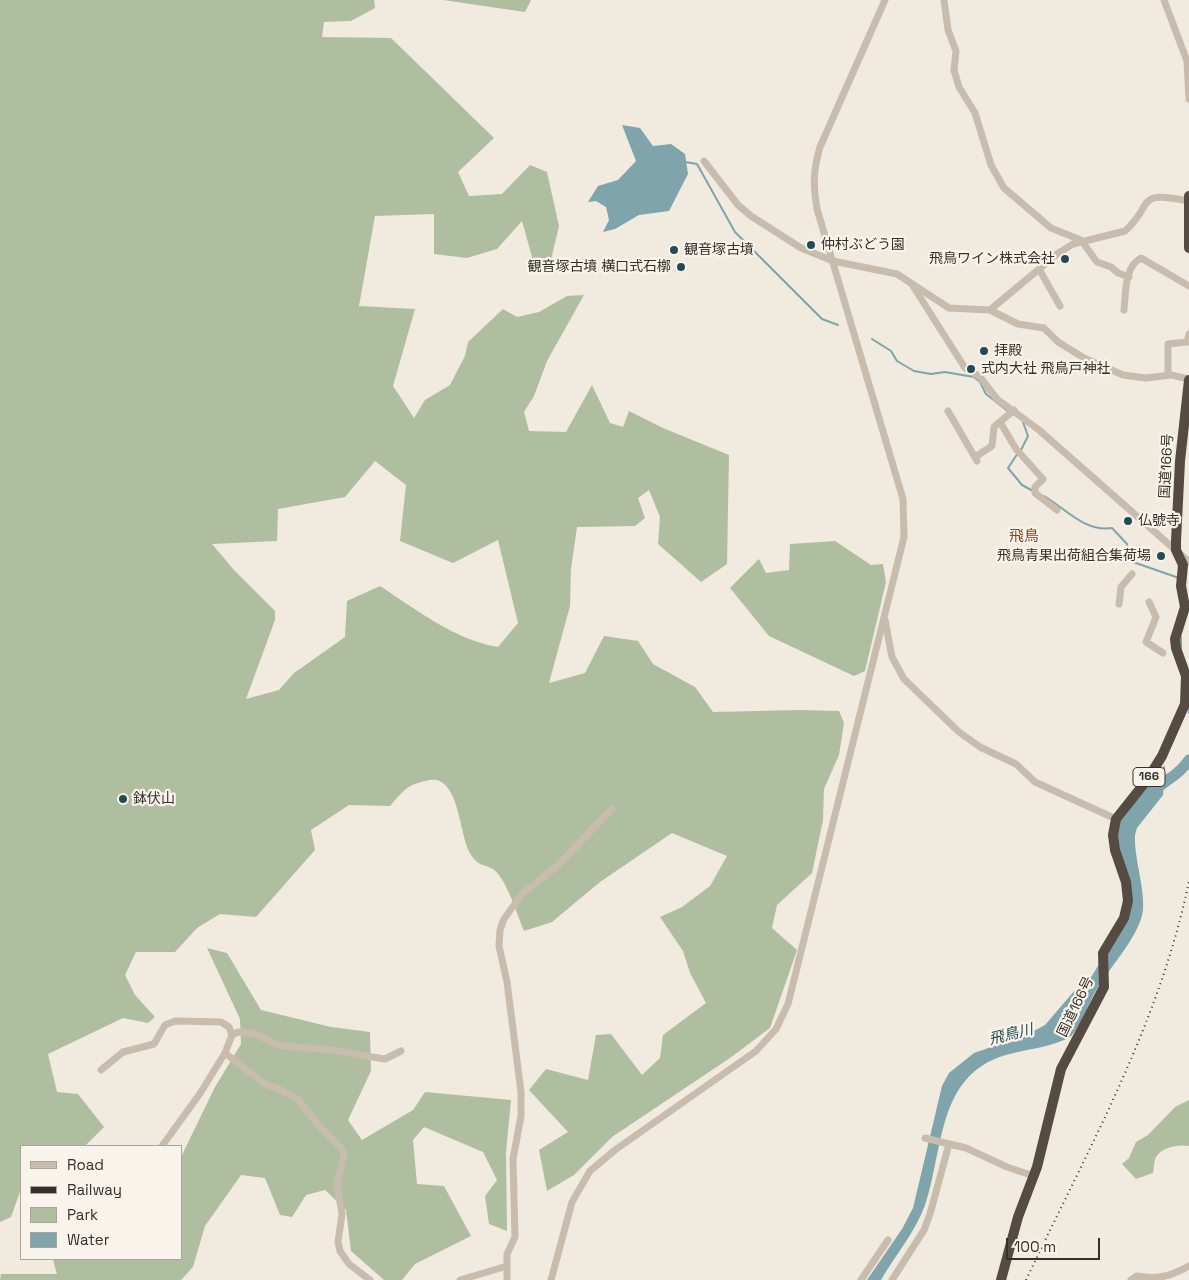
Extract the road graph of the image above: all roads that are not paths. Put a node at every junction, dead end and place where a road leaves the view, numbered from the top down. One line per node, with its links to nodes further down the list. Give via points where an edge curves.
1 (884, 0): 9 (street, via 820,147 814,169 817,209)
2 (944, 0): 7 (street, via 948,30 956,51 954,70 959,87 975,113 991,165 1004,188 1051,228)
3 (1164, 0): 4 (street, via 1187,61)
4 (1189, 99)
5 (704, 162): 9 (street, via 738,206 790,242)
6 (1188, 199): 7 (street, via 1157,197 1143,204 1125,231); 8 (highway)
7 (1081, 240): 10 (street); 11 (street, via 1093,259)
8 (1189, 248)
9 (832, 261): 12 (street, via 897,274); 29 (street, via 902,499 904,537)
10 (1039, 269): 14 (street); 15 (street)
11 (1128, 277): 13 (street, via 1132,265 1140,258); 16 (street)
12 (910, 282): 15 (street, via 949,308); 21 (street, via 965,368 980,377 996,399)
13 (1189, 286)
14 (1060, 306)
15 (990, 310): 18 (street, via 1018,324 1044,328 1058,342 1084,358 1123,375 1146,378)
16 (1124, 310)
17 (1189, 334): 18 (street, via 1187,342 1168,344)
18 (1168, 375): 19 (street)
19 (1189, 380): 24 (highway, 国道166号 / 166, via 1179,472)
20 (948, 411): 22 (street, via 976,459 992,446 994,427)
21 (1012, 412): 22 (street); 24 (street)
22 (1000, 422): 23 (street, via 1016,449 1043,479 1035,490)
23 (1057, 510)
24 (1178, 554): 25 (street); 32 (highway, 国道166号 / 166, via 1183,565 1181,582 1186,606 1175,639 1186,676 1185,704 1162,756)
25 (1189, 562)
26 (1132, 574): 28 (street, via 1121,587)
27 (1149, 602): 30 (street, via 1156,617 1146,642)
28 (1119, 604)
29 (884, 616): 32 (street, via 892,657 904,679 959,732 980,747 1016,764 1035,782); 47 (street, via 788,1004 776,1029 756,1051 615,1150 590,1172 572,1202)
30 (1163, 652)
31 (612, 809): 42 (street, via 557,866 522,894 500,930 499,946 507,982 521,1092 521,1116 513,1159 515,1237 507,1254)
32 (1116, 819): 40 (highway, 国道166号, via 1113,834 1115,850 1126,882 1128,901 1124,918 1103,953 1104,986 1061,1069)
33 (232, 1036): 34 (street, via 238,1032 253,1033 278,1045 385,1059); 35 (street); 36 (street, via 229,1027 221,1022 175,1021 165,1025 154,1044 123,1052)
34 (401, 1051)
35 (225, 1053): 39 (street); 44 (street, via 266,1085 299,1100 342,1149 344,1154 337,1184 342,1214 338,1242 349,1264)
36 (101, 1070)
37 (927, 1138): 38 (street)
38 (946, 1143): 40 (street); 49 (street, via 924,1230)
39 (163, 1145)
40 (1034, 1176): 50 (highway, 国道166号, via 1018,1217)
41 (888, 1240): 48 (street)
42 (507, 1266): 45 (street); 46 (street)
43 (1189, 1266): 51 (street, via 1157,1280 1137,1276)
44 (370, 1280)
45 (460, 1280)
46 (507, 1280)
47 (551, 1280)
48 (861, 1280)
49 (892, 1280)
50 (1001, 1280)
51 (1131, 1280)

